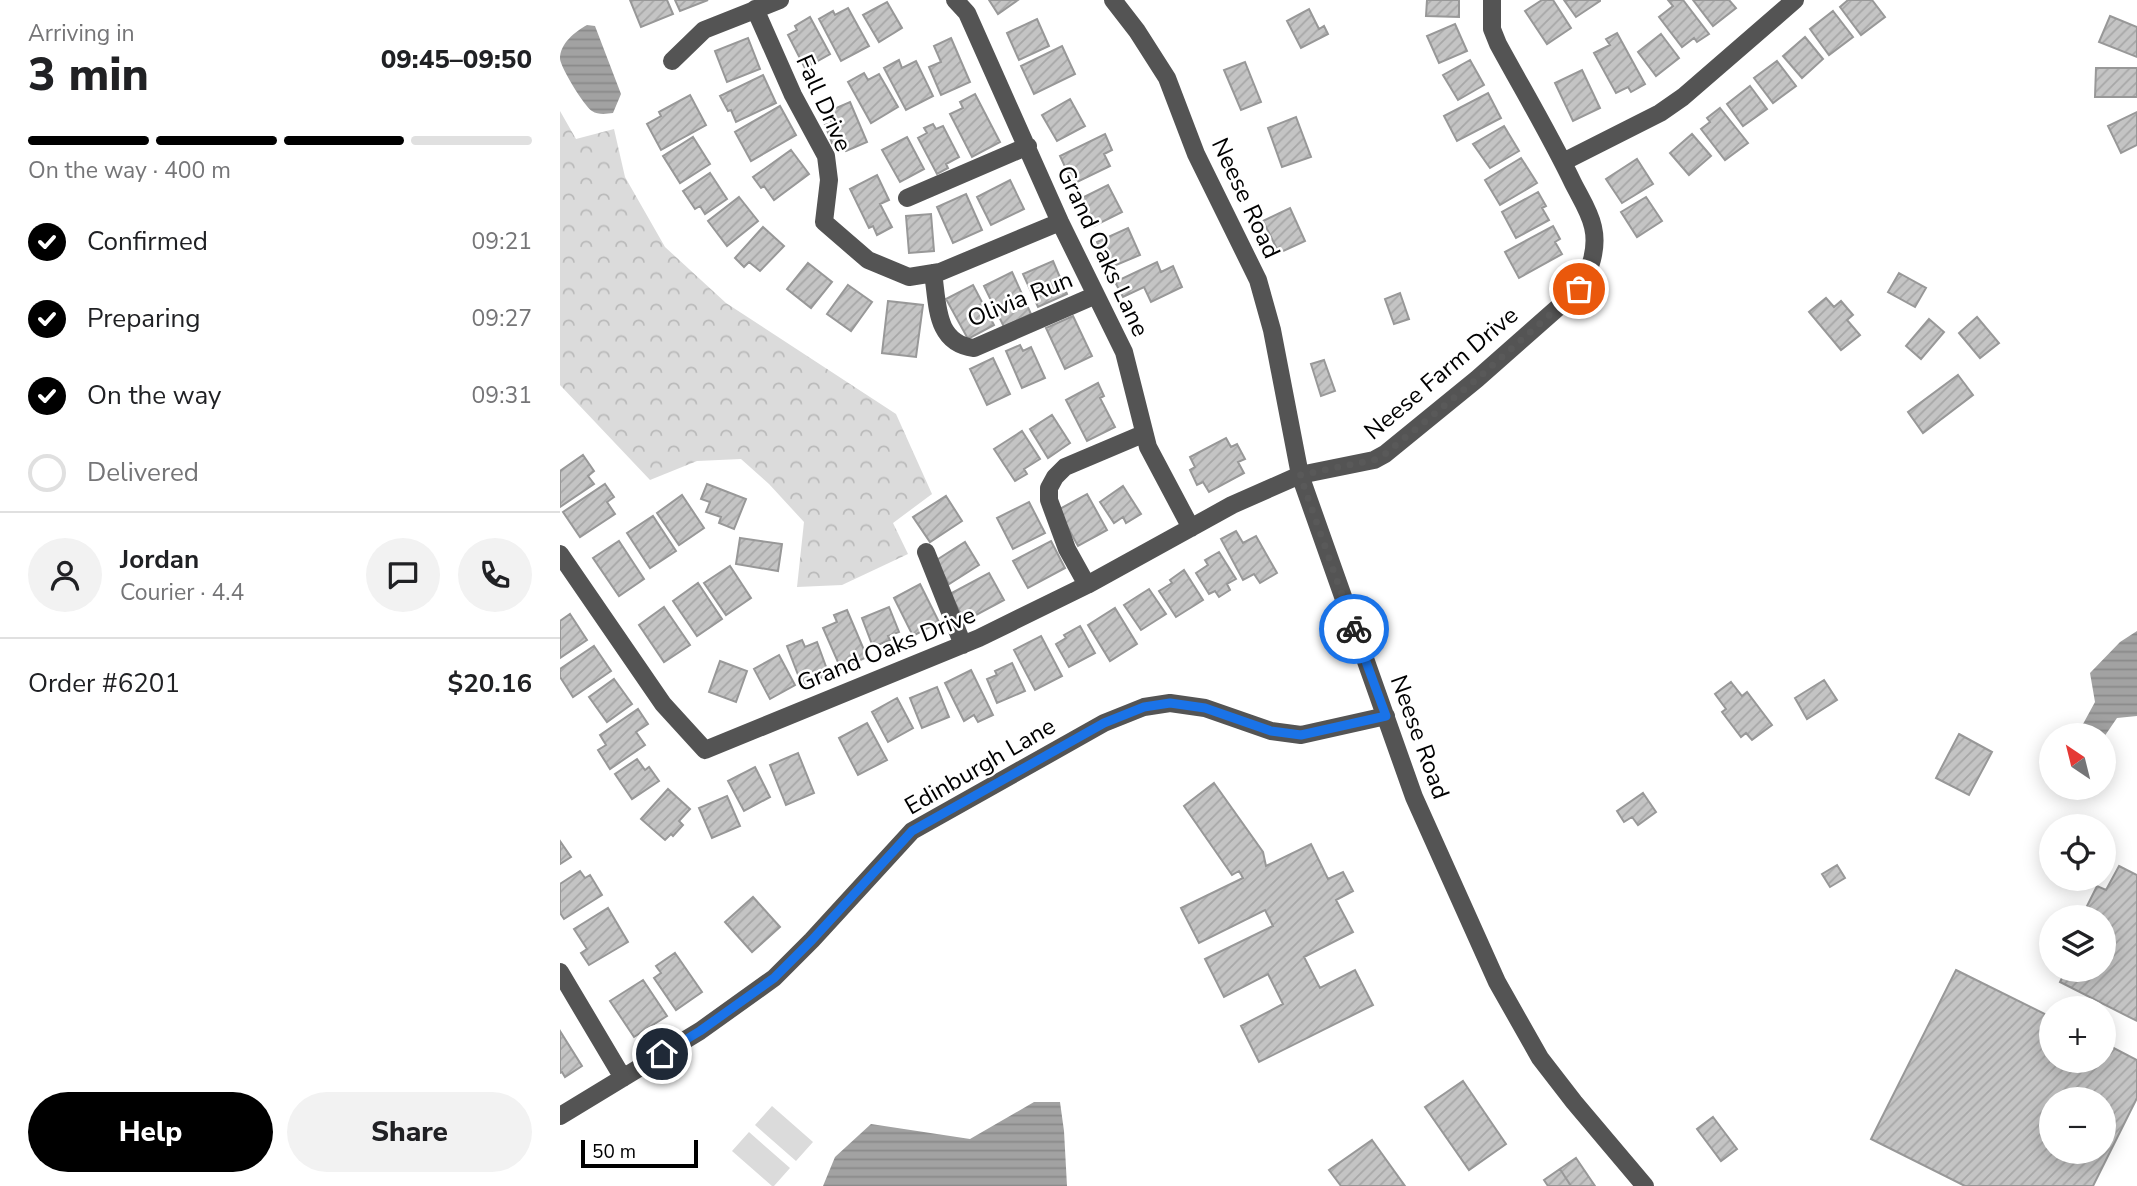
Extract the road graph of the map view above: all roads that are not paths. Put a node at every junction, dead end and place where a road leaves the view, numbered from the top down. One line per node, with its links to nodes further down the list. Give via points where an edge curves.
1 (780, 0): 6 (street)
2 (954, 0): 8 (street, Grand Oaks Lane, via 967,13)
3 (1113, 0): 15 (street, Neese Road, via 1167,78 1196,154 1258,280)
4 (1492, 0): 9 (street, Neese Farm Drive, via 1492,29 1498,44)
5 (1795, 0): 9 (street, via 1683,97)
6 (755, 9): 7 (street, via 704,30); 12 (street, Fall Drive, via 826,156 829,180 824,222 868,260 909,277)
7 (672, 61)
8 (1028, 146): 10 (street); 11 (street, Grand Oaks Lane)
9 (1563, 162): 15 (street, Neese Farm Drive, via 1594,228 1589,271 1579,289 1385,454)
10 (907, 198)
11 (1060, 222): 12 (street); 13 (street, Grand Oaks Lane)
12 (933, 273): 13 (street, Olivia Run, via 943,328 950,340 963,347 974,348)
13 (1096, 295): 14 (street, Grand Oaks Lane, via 1124,352)
14 (1143, 434): 16 (street, Grand Oaks Lane); 19 (street, via 1065,467 1049,488 1067,549)
15 (1300, 475): 16 (street, Grand Oaks Drive); 21 (street, Neese Road)
16 (1191, 528): 19 (street, Grand Oaks Drive)
17 (926, 552): 20 (street)
18 (560, 554): 20 (street, Grand Oaks Drive, via 663,704 705,750)
19 (1087, 585): 20 (street, Grand Oaks Drive)
20 (963, 645)
21 (1386, 716): 23 (street, Edinburgh Lane, via 1301,735 1170,703 1144,707 1104,723 912,831 774,978); 25 (street, Neese Road, via 1414,797 1522,1030 1574,1102)
22 (560, 972): 23 (street)
23 (623, 1078): 24 (street, Edinburgh Lane)
24 (560, 1116)
25 (1645, 1186)

